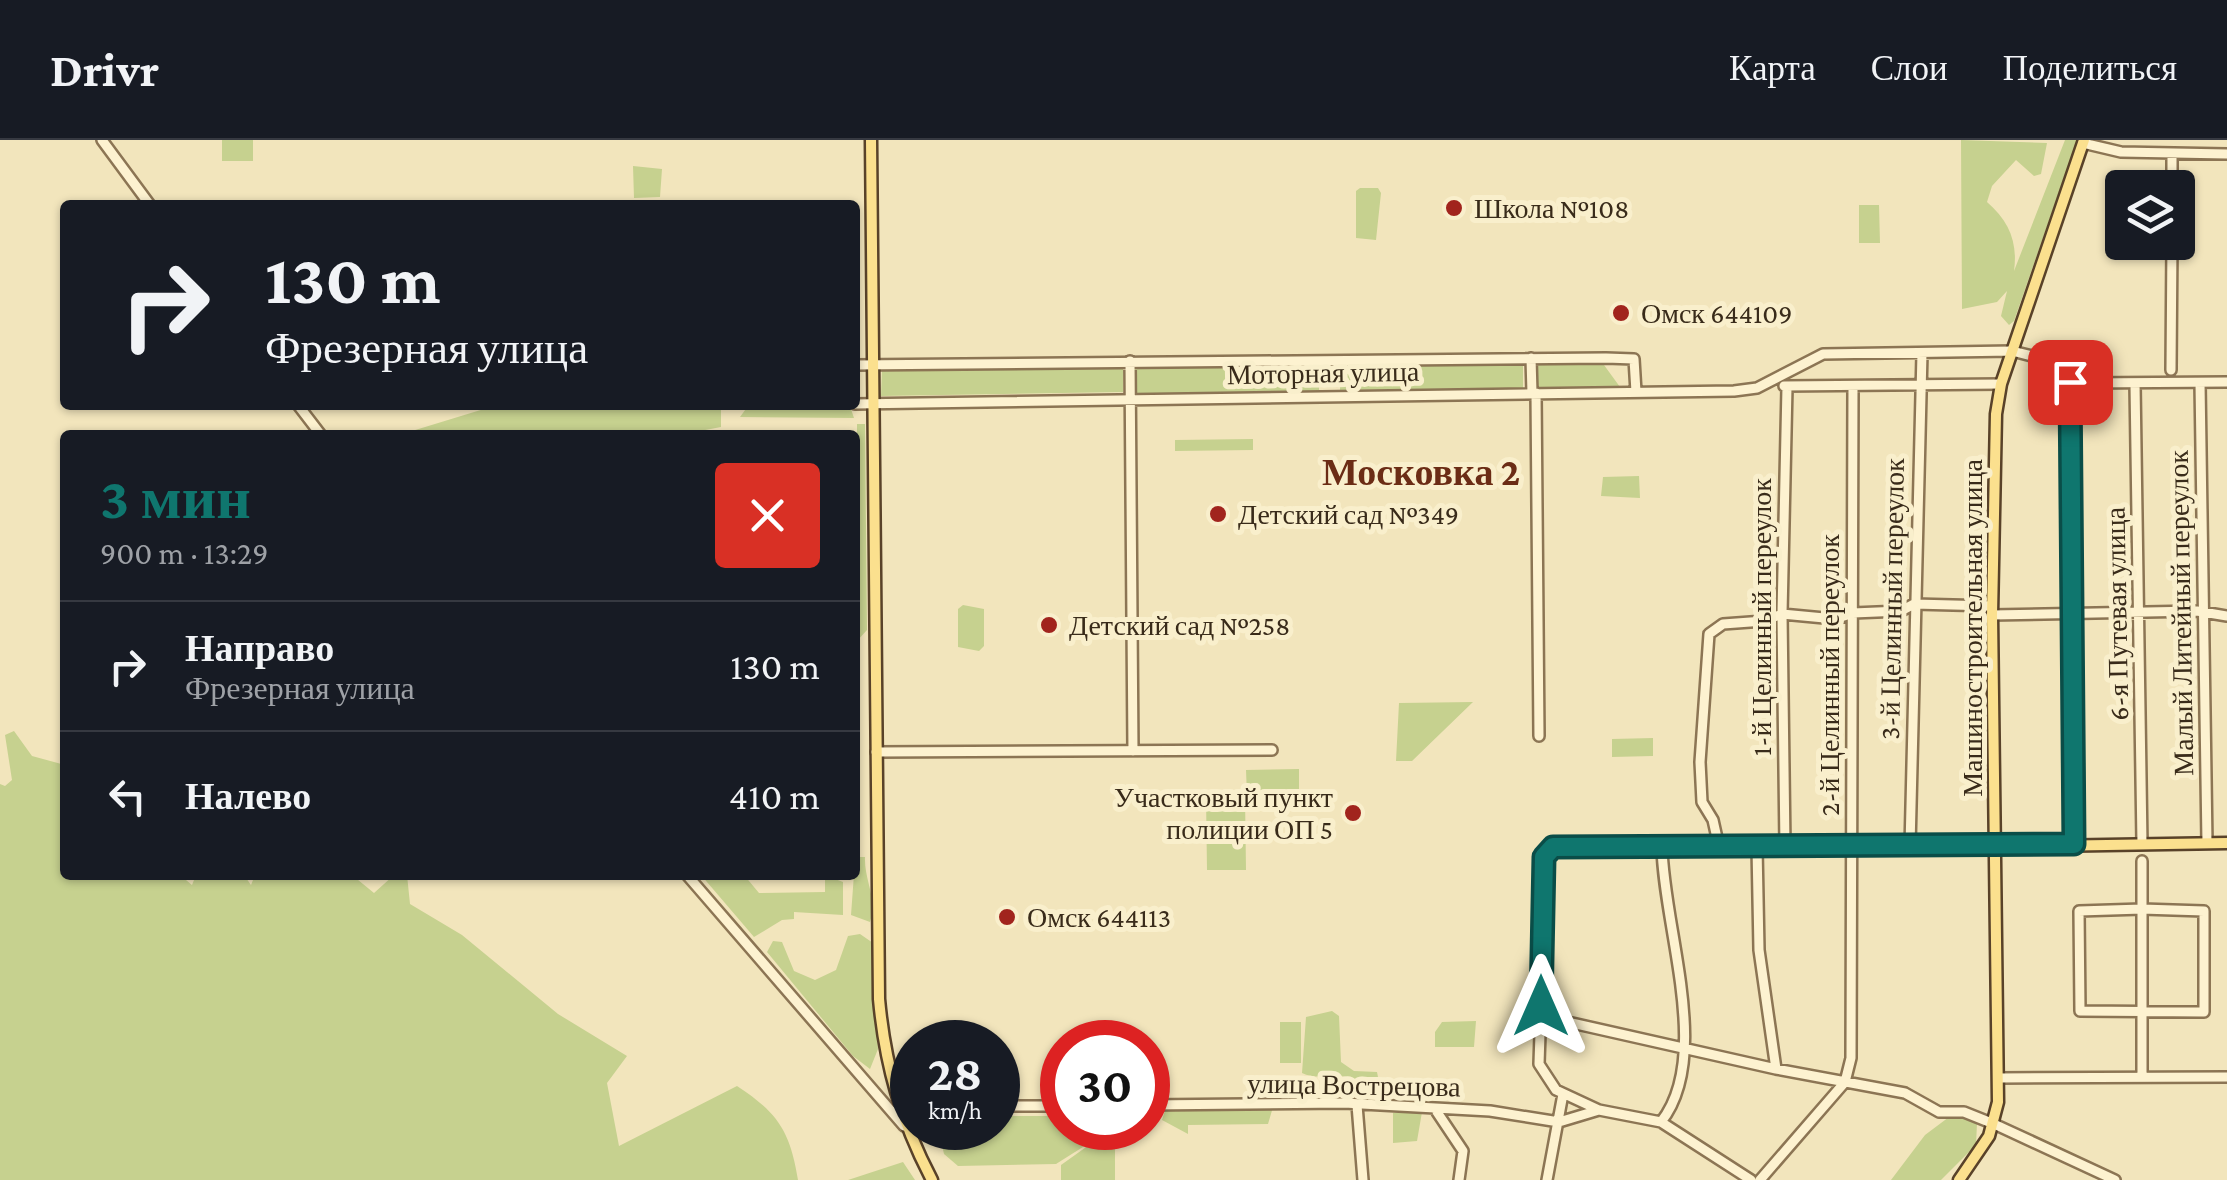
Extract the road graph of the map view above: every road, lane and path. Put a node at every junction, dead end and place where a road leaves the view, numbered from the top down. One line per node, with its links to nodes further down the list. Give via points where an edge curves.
1 (102, 140): 7 (street)
2 (871, 140): 13 (main road)
3 (2083, 141): 4 (street, via 2121,152); 9 (main road, Машиностроительная улица)
4 (2172, 153): 5 (street); 6 (street)
5 (2227, 154)
6 (2172, 170)
7 (146, 200)
8 (2172, 260): 15 (street)
9 (2012, 351): 10 (street, Моторная улица); 16 (street, via 2052,362); 21 (main road, Машиностроительная улица)
10 (1922, 353): 17 (street, Моторная улица, via 1823,354); 20 (street, 3-й Целинный переулок)
11 (1531, 358): 12 (street, Моторная улица); 25 (street, Моторная улица, via 1634,360); 26 (street)
12 (1130, 361): 13 (street, Моторная улица); 27 (street)
13 (872, 364): 14 (street, Моторная улица); 28 (main road)
14 (860, 365)
15 (2171, 370)
16 (2070, 378): 22 (street); 38 (street)
17 (1773, 381): 24 (street); 25 (street, Моторная улица, via 1734,392)
18 (2200, 382): 19 (street); 22 (street); 34 (street, Малый Литейный переулок)
19 (2227, 382)
20 (1923, 383): 21 (street); 23 (street); 32 (street, 3-й Целинный переулок)
21 (2001, 384): 33 (main road, Машиностроительная улица)
22 (2135, 384): 37 (street, 6-я Путевая улица)
23 (1853, 386): 24 (street); 35 (street, 2-й Целинный переулок)
24 (1787, 387): 36 (street, 1-й Целинный переулок)
25 (1636, 392): 26 (street, Моторная улица)
26 (1534, 393): 27 (street, Моторная улица); 40 (street)
27 (1131, 398): 28 (street, Моторная улица); 41 (street)
28 (872, 403): 29 (street, Моторная улица); 43 (main road)
29 (860, 404)
30 (302, 410): 31 (street)
31 (317, 430)
32 (1914, 604): 33 (street); 35 (street, via 1901,611); 53 (street, 3-й Целинный переулок)
33 (1992, 611): 38 (street); 54 (main road, Машиностроительная улица)
34 (2205, 612): 37 (street); 39 (street); 44 (street, Малый Литейный переулок)
35 (1852, 613): 36 (street, via 1835,619); 52 (street, 2-й Целинный переулок)
36 (1782, 614): 50 (street, via 1723,624 1709,634 1700,762 1702,802); 51 (street, 1-й Целинный переулок)
37 (2142, 614): 38 (street); 47 (street, 6-я Путевая улица)
38 (2072, 616): 46 (street)
39 (2227, 616)
40 (1539, 736)
41 (1133, 750): 42 (street); 43 (street)
42 (1272, 750)
43 (876, 752): 65 (main road, via 880,1012)
44 (2206, 843): 45 (main road); 47 (main road)
45 (2227, 843)
46 (2074, 844): 47 (main road); 54 (main road)
47 (2142, 844)
48 (1757, 846): 50 (street); 51 (street); 61 (street, via 1759,950)
49 (1662, 847): 50 (street); 59 (street, via 1546,850); 60 (street)
50 (1719, 847)
51 (1785, 847): 52 (street)
52 (1852, 847): 53 (street); 66 (street, 2-й Целинный переулок, via 1852,1058)
53 (1910, 847): 54 (street)
54 (1995, 847): 64 (main road, Машиностроительная улица)
55 (2142, 860): 57 (street)
56 (691, 880): 70 (street)
57 (2142, 909): 58 (street); 58 (street, via 2080,911 2078,934 2080,1011); 58 (street, via 2200,909 2206,916 2204,1012)
58 (2142, 1013): 62 (street)
59 (1541, 1016): 60 (street); 67 (street, via 1540,1070)
60 (1685, 1050): 61 (street); 74 (street, via 1678,1099)
61 (1776, 1070): 66 (street)
62 (2142, 1077): 63 (street); 64 (street)
63 (2227, 1077)
64 (1999, 1078): 75 (main road, Машиностроительная улица)
65 (890, 1080)
66 (1845, 1082): 75 (street, via 1905,1093 1931,1109); 82 (street)
67 (1563, 1094): 71 (street); 73 (street)
68 (1170, 1105): 69 (street, улица Вострецова)
69 (1357, 1105): 72 (street, улица Вострецова); 78 (street)
70 (890, 1110)
71 (1600, 1110): 73 (street); 74 (street)
72 (1437, 1112): 73 (street, улица Вострецова); 79 (street, via 1463,1151)
73 (1559, 1122): 80 (street)
74 (1661, 1122): 81 (street)
75 (1994, 1124): 83 (main road, Машиностроительная улица); 84 (street)
76 (916, 1150): 77 (main road)
77 (932, 1180)
78 (1363, 1180)
79 (1458, 1180)
80 (1547, 1180)
81 (1751, 1180)
82 (1760, 1180)
83 (1959, 1180)
84 (2115, 1180)

